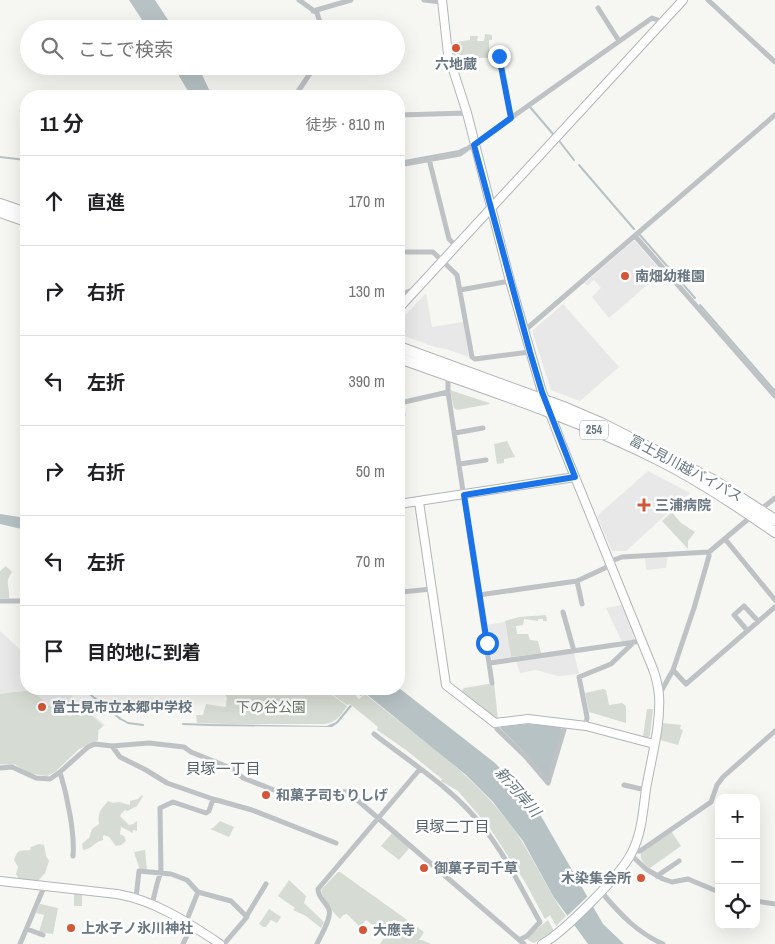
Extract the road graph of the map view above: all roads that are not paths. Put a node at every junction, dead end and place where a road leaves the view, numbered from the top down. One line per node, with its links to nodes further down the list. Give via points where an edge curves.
1 (299, 0): 8 (street)
2 (351, 0): 8 (street)
3 (424, 0): 6 (street)
4 (683, 0): 10 (street)
5 (708, 0): 13 (street)
6 (442, 1): 16 (street, via 448,54)
7 (598, 8): 11 (street)
8 (313, 11): 9 (street, via 317,12)
9 (319, 20)
10 (663, 22): 11 (street, via 652,18); 24 (street)
11 (619, 41): 19 (street)
12 (499, 56): 19 (street)
13 (775, 62)
14 (309, 75): 15 (street)
15 (299, 90)
16 (466, 113): 17 (street); 20 (street)
17 (405, 115)
18 (775, 115): 28 (street)
19 (511, 118): 20 (street)
20 (474, 145): 21 (street, via 460,154); 24 (street)
21 (429, 159): 22 (street); 29 (street, via 449,240)
22 (405, 164)
23 (0, 204): 25 (highway)
24 (491, 210): 29 (street); 32 (street)
25 (20, 211)
26 (0, 212): 27 (highway)
27 (20, 219)
28 (635, 236): 37 (street); 43 (street)
29 (456, 246): 31 (street)
30 (405, 252): 31 (street, via 430,251)
31 (443, 260): 33 (street); 34 (street, via 457,275)
32 (510, 281): 34 (street); 37 (street)
33 (417, 288): 35 (street); 36 (street)
34 (460, 290): 39 (street, via 472,358)
35 (405, 293)
36 (405, 301)
37 (524, 332): 39 (street)
38 (405, 349): 44 (highway, 富士見川越バイパス / 254)
39 (530, 352): 44 (street)
40 (405, 360): 41 (highway, 富士見川越バイパス / 254)
41 (448, 375): 42 (street); 46 (highway, 富士見川越バイパス / 254)
42 (448, 392): 45 (street); 48 (street)
43 (775, 396)
44 (546, 401): 46 (street); 56 (highway, 富士見川越バイパス / 254, via 656,450)
45 (405, 402)
46 (550, 412): 51 (street); 57 (highway, 富士見川越バイパス / 254, via 660,460)
47 (483, 428): 48 (street)
48 (455, 433): 50 (street)
49 (486, 460): 50 (street)
50 (460, 464): 52 (street)
51 (575, 477): 52 (street); 62 (street)
52 (464, 495): 54 (street); 66 (street)
53 (775, 498): 56 (street)
54 (419, 502): 55 (street); 64 (street)
55 (405, 503)
56 (761, 509): 57 (street); 58 (highway, 富士見川越バイパス / 254)
57 (752, 516): 59 (highway, 富士見川越バイパス / 254); 60 (street)
58 (775, 520)
59 (775, 532)
60 (725, 539): 61 (street); 67 (street)
61 (709, 552): 62 (street, via 622,557); 78 (street)
62 (611, 563): 63 (street); 75 (street)
63 (577, 580): 66 (street); 70 (street)
64 (431, 588): 65 (street); 82 (street, via 446,685)
65 (405, 592)
66 (479, 595): 77 (street)
67 (775, 600)
68 (0, 601): 69 (street)
69 (20, 602)
70 (582, 604)
71 (775, 607): 73 (street)
72 (563, 612): 76 (street)
73 (758, 621): 74 (street); 74 (street, via 744,606 734,615)
74 (748, 630): 78 (street, via 686,684)
75 (638, 641): 76 (street); 80 (street, via 656,677); 83 (street, via 611,664 579,677)
76 (574, 651): 77 (street)
77 (490, 663): 79 (street)
78 (673, 670): 80 (street)
79 (492, 683)
80 (659, 695): 86 (street)
81 (566, 723): 82 (street, via 528,719); 82 (street, via 548,783 497,729); 83 (street)
82 (496, 724)
83 (586, 726): 86 (street)
84 (775, 730): 96 (street, via 724,774 711,802 640,851)
85 (374, 734): 89 (street)
86 (654, 744): 92 (street)
87 (112, 746): 90 (street, via 96,744 88,747); 93 (street, via 120,756 167,783); 94 (street, via 149,743 184,747 233,769 243,778 274,790 354,792 356,799)
88 (0, 768): 90 (street, via 12,767 43,779)
89 (420, 769): 94 (street); 115 (street, via 453,795 482,826 518,882 540,922)
90 (60, 772): 97 (street, via 69,807)
91 (624, 785): 92 (street)
92 (646, 790): 96 (street)
93 (213, 799): 95 (street, via 252,810); 99 (street, via 206,813 173,802 160,808)
94 (378, 818): 115 (street); 120 (street, via 318,889 330,914)
95 (336, 843)
96 (632, 853): 100 (street, via 646,869); 106 (street)
97 (73, 856)
98 (679, 861): 100 (street)
99 (160, 873): 105 (street, via 187,880); 107 (street, via 139,871); 109 (street)
100 (658, 876): 104 (street, via 672,882 688,879)
101 (0, 881): 103 (street)
102 (266, 884): 111 (street)
103 (44, 887): 107 (street); 113 (street)
104 (715, 890)
105 (198, 892): 111 (street, via 231,901); 112 (street)
106 (601, 894): 122 (street); 123 (street, via 630,923)
107 (136, 898): 109 (street)
108 (760, 902): 110 (street)
109 (152, 904): 112 (street)
110 (775, 904)
111 (246, 916): 119 (street)
112 (189, 923): 117 (street); 118 (street)
113 (27, 929): 114 (street); 116 (street)
114 (43, 935)
115 (520, 940): 121 (street)
116 (20, 944)
117 (183, 944)
118 (220, 944)
119 (224, 944)
120 (317, 944)
121 (524, 944)
122 (542, 944)
123 (663, 944)

